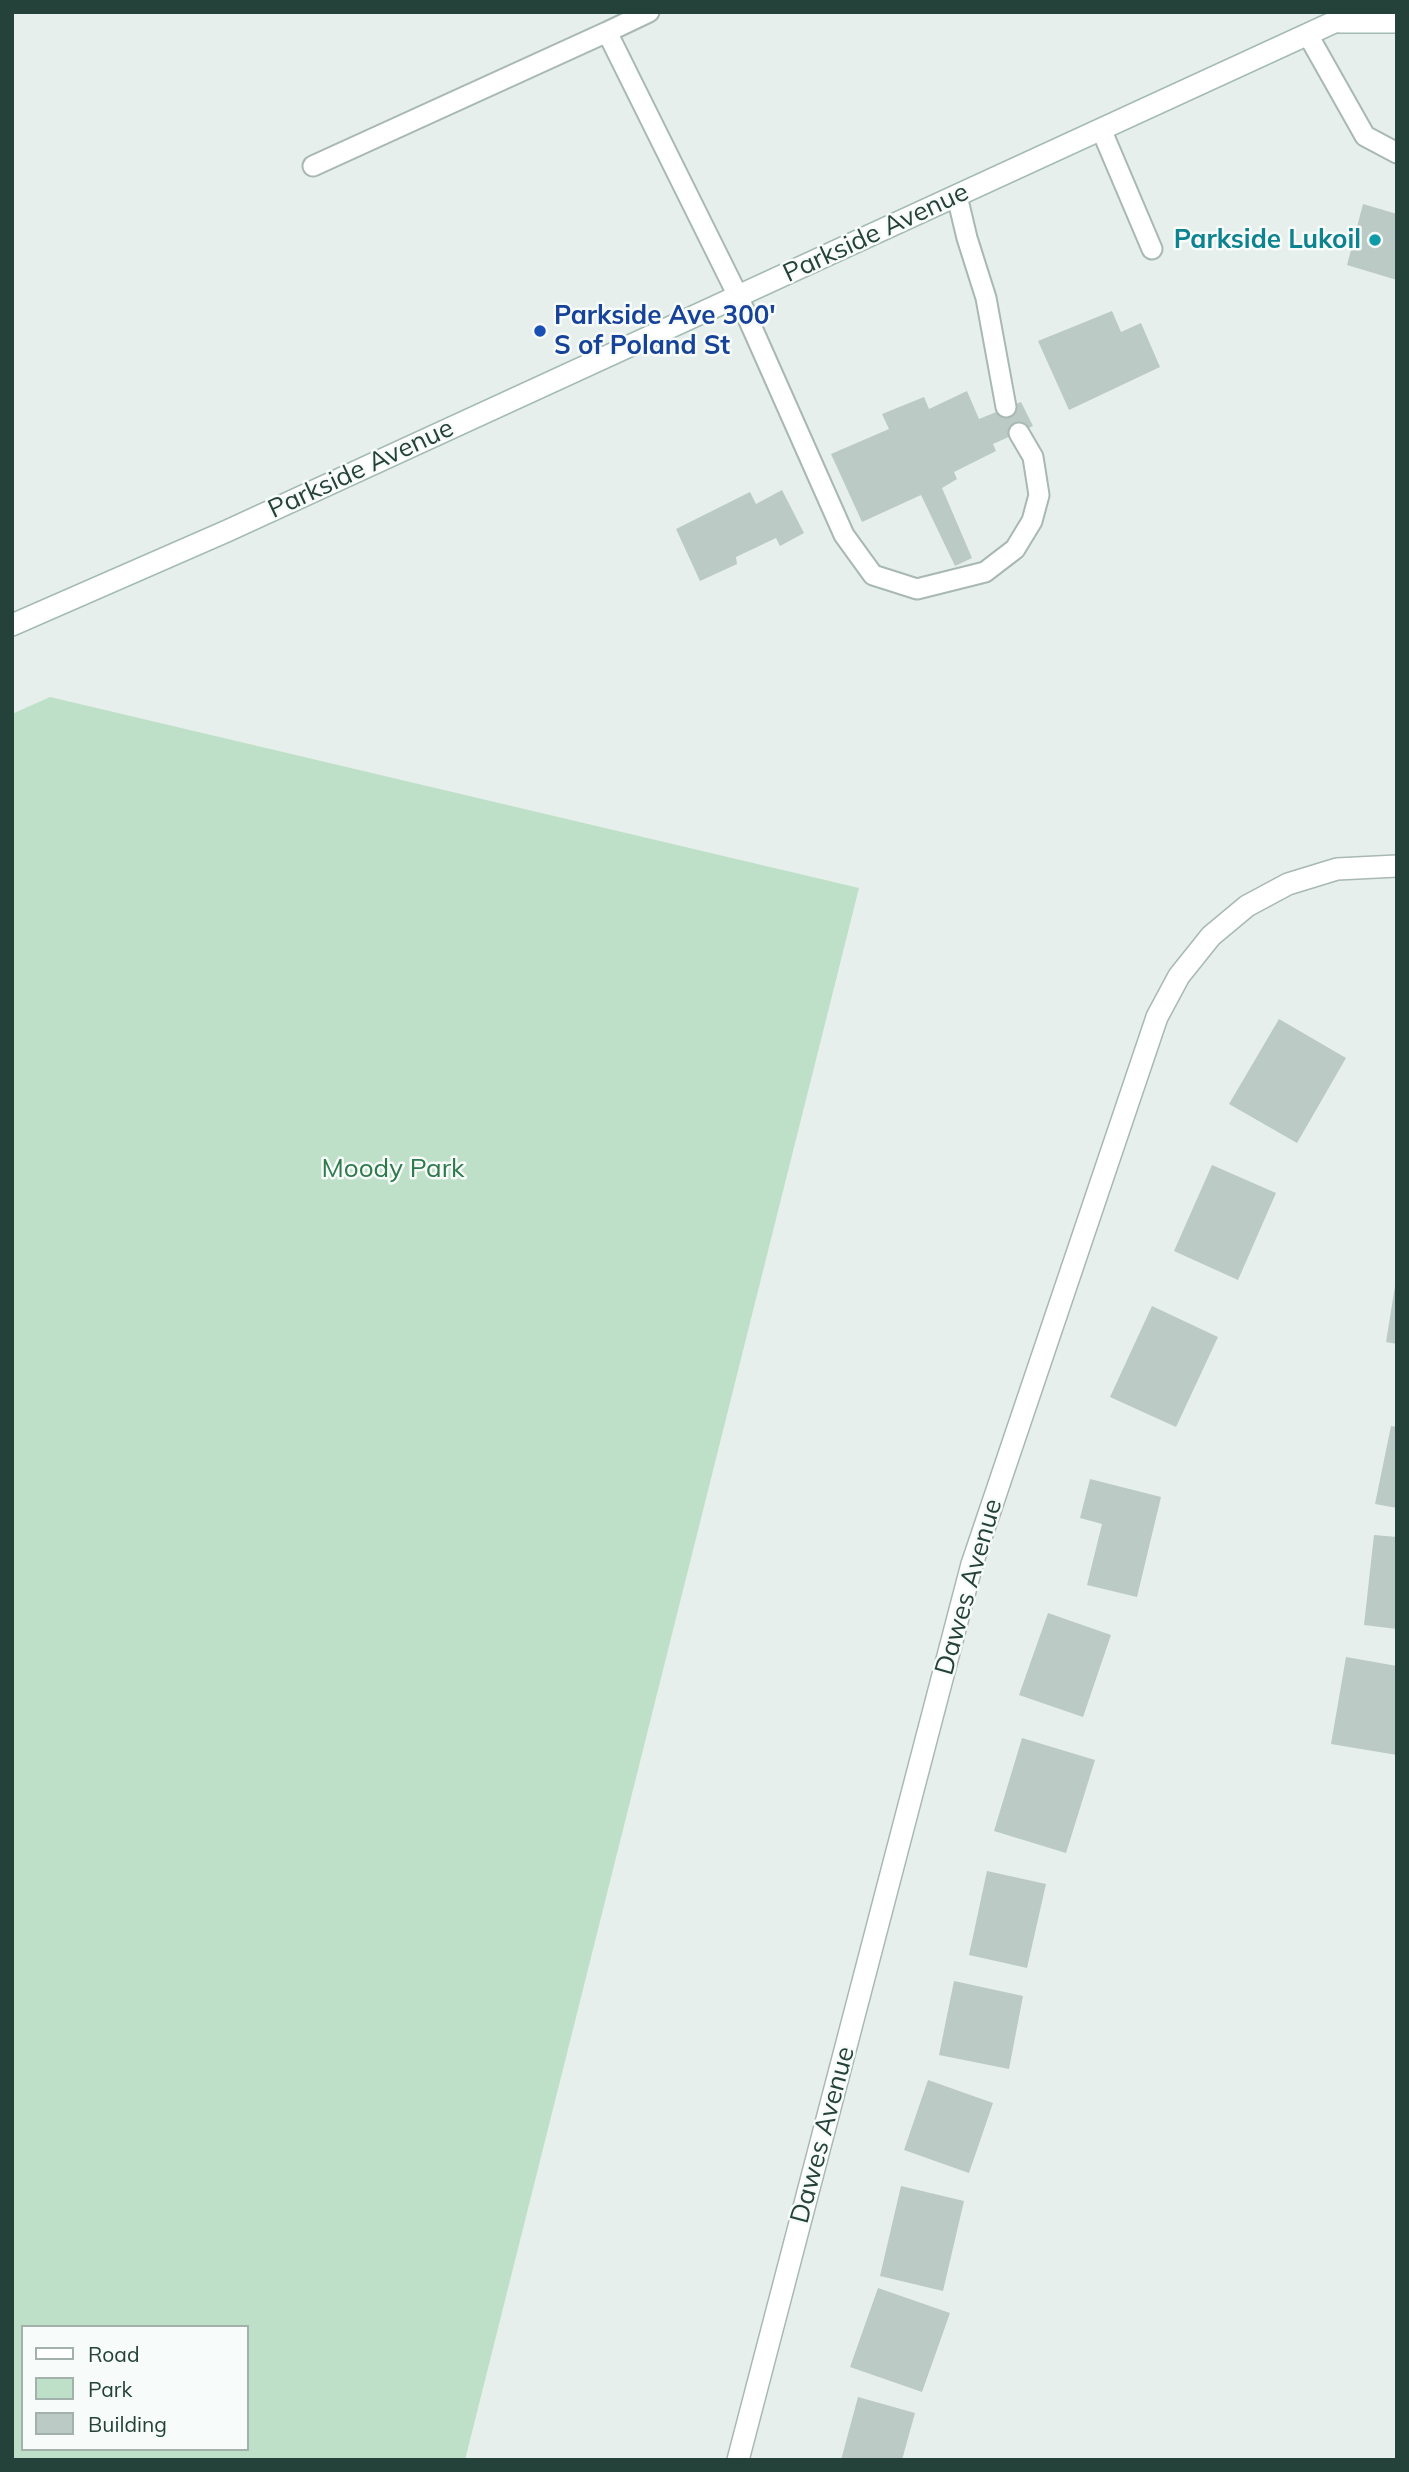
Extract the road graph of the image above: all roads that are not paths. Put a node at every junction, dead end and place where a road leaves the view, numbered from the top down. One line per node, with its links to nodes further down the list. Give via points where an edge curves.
1 (649, 12): 5 (lane)
2 (1356, 12): 3 (street, Parkside Avenue)
3 (1334, 22): 4 (street); 6 (street, Parkside Avenue)
4 (1397, 22)
5 (607, 32): 9 (lane); 12 (lane)
6 (1308, 34): 7 (street, Parkside Avenue); 8 (lane, via 1365,136)
7 (1101, 129): 10 (street, Parkside Avenue); 11 (lane)
8 (1397, 153)
9 (313, 166)
10 (957, 196): 12 (street, Parkside Avenue); 13 (lane, via 986,298)
11 (1152, 249)
12 (738, 296): 14 (lane, via 844,535 873,575 917,589 985,572 1015,549 1032,521 1039,495 1033,457); 15 (street, Parkside Avenue)
13 (1006, 407)
14 (1019, 433)
15 (12, 625)
16 (1397, 866): 17 (street, Dawes Avenue, via 1337,869 1288,884 1247,906 1211,936 1179,976 1157,1017 972,1564)
17 (738, 2460)

